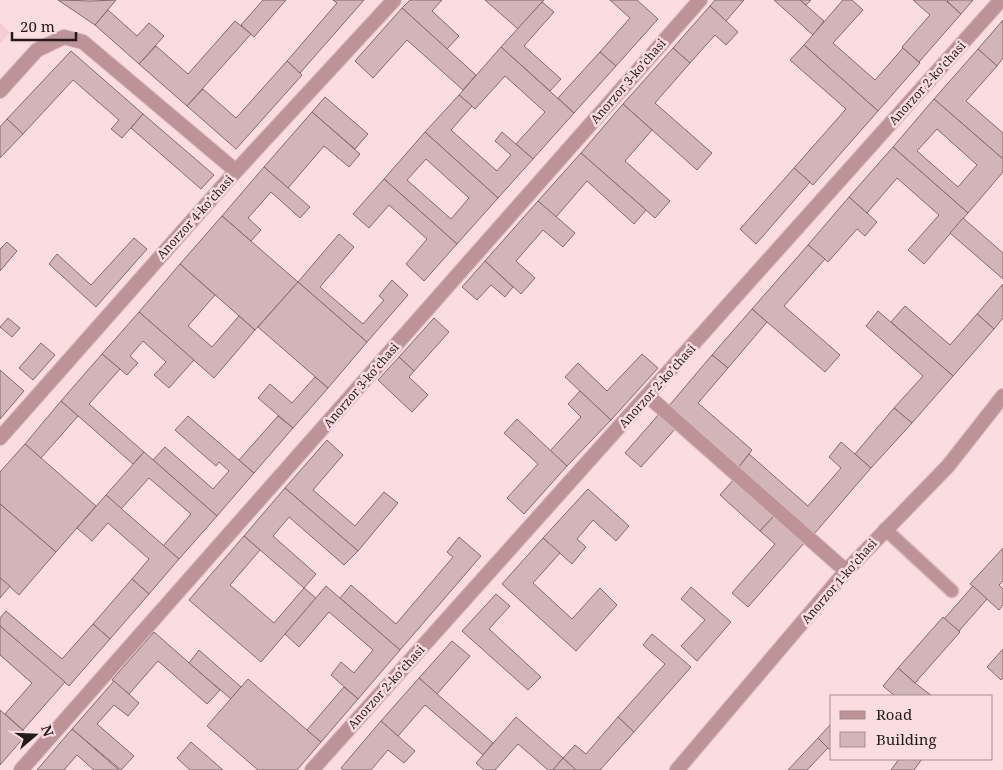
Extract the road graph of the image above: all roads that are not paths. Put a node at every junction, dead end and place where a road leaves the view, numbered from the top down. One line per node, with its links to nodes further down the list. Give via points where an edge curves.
1 (700, 0): 12 (street, Аnorzor 3-koʼchasi)
2 (1001, 0): 6 (street, Аnorzor 2-koʼchasi)
3 (389, 2): 5 (street, Аnorzor 4-koʼchasi)
4 (0, 91): 5 (street, via 37,50 64,37 83,42)
5 (236, 171): 8 (street, Аnorzor 4-koʼchasi)
6 (648, 396): 10 (street); 13 (street, Аnorzor 2-koʼchasi)
7 (1003, 396): 9 (street, Аnorzor 1-koʼchasi, via 948,466)
8 (0, 438)
9 (885, 529): 10 (street, Аnorzor 1-koʼchasi); 11 (lane)
10 (846, 571): 14 (street, Аnorzor 1-koʼchasi)
11 (952, 591)
12 (21, 770)
13 (312, 770)
14 (678, 770)

